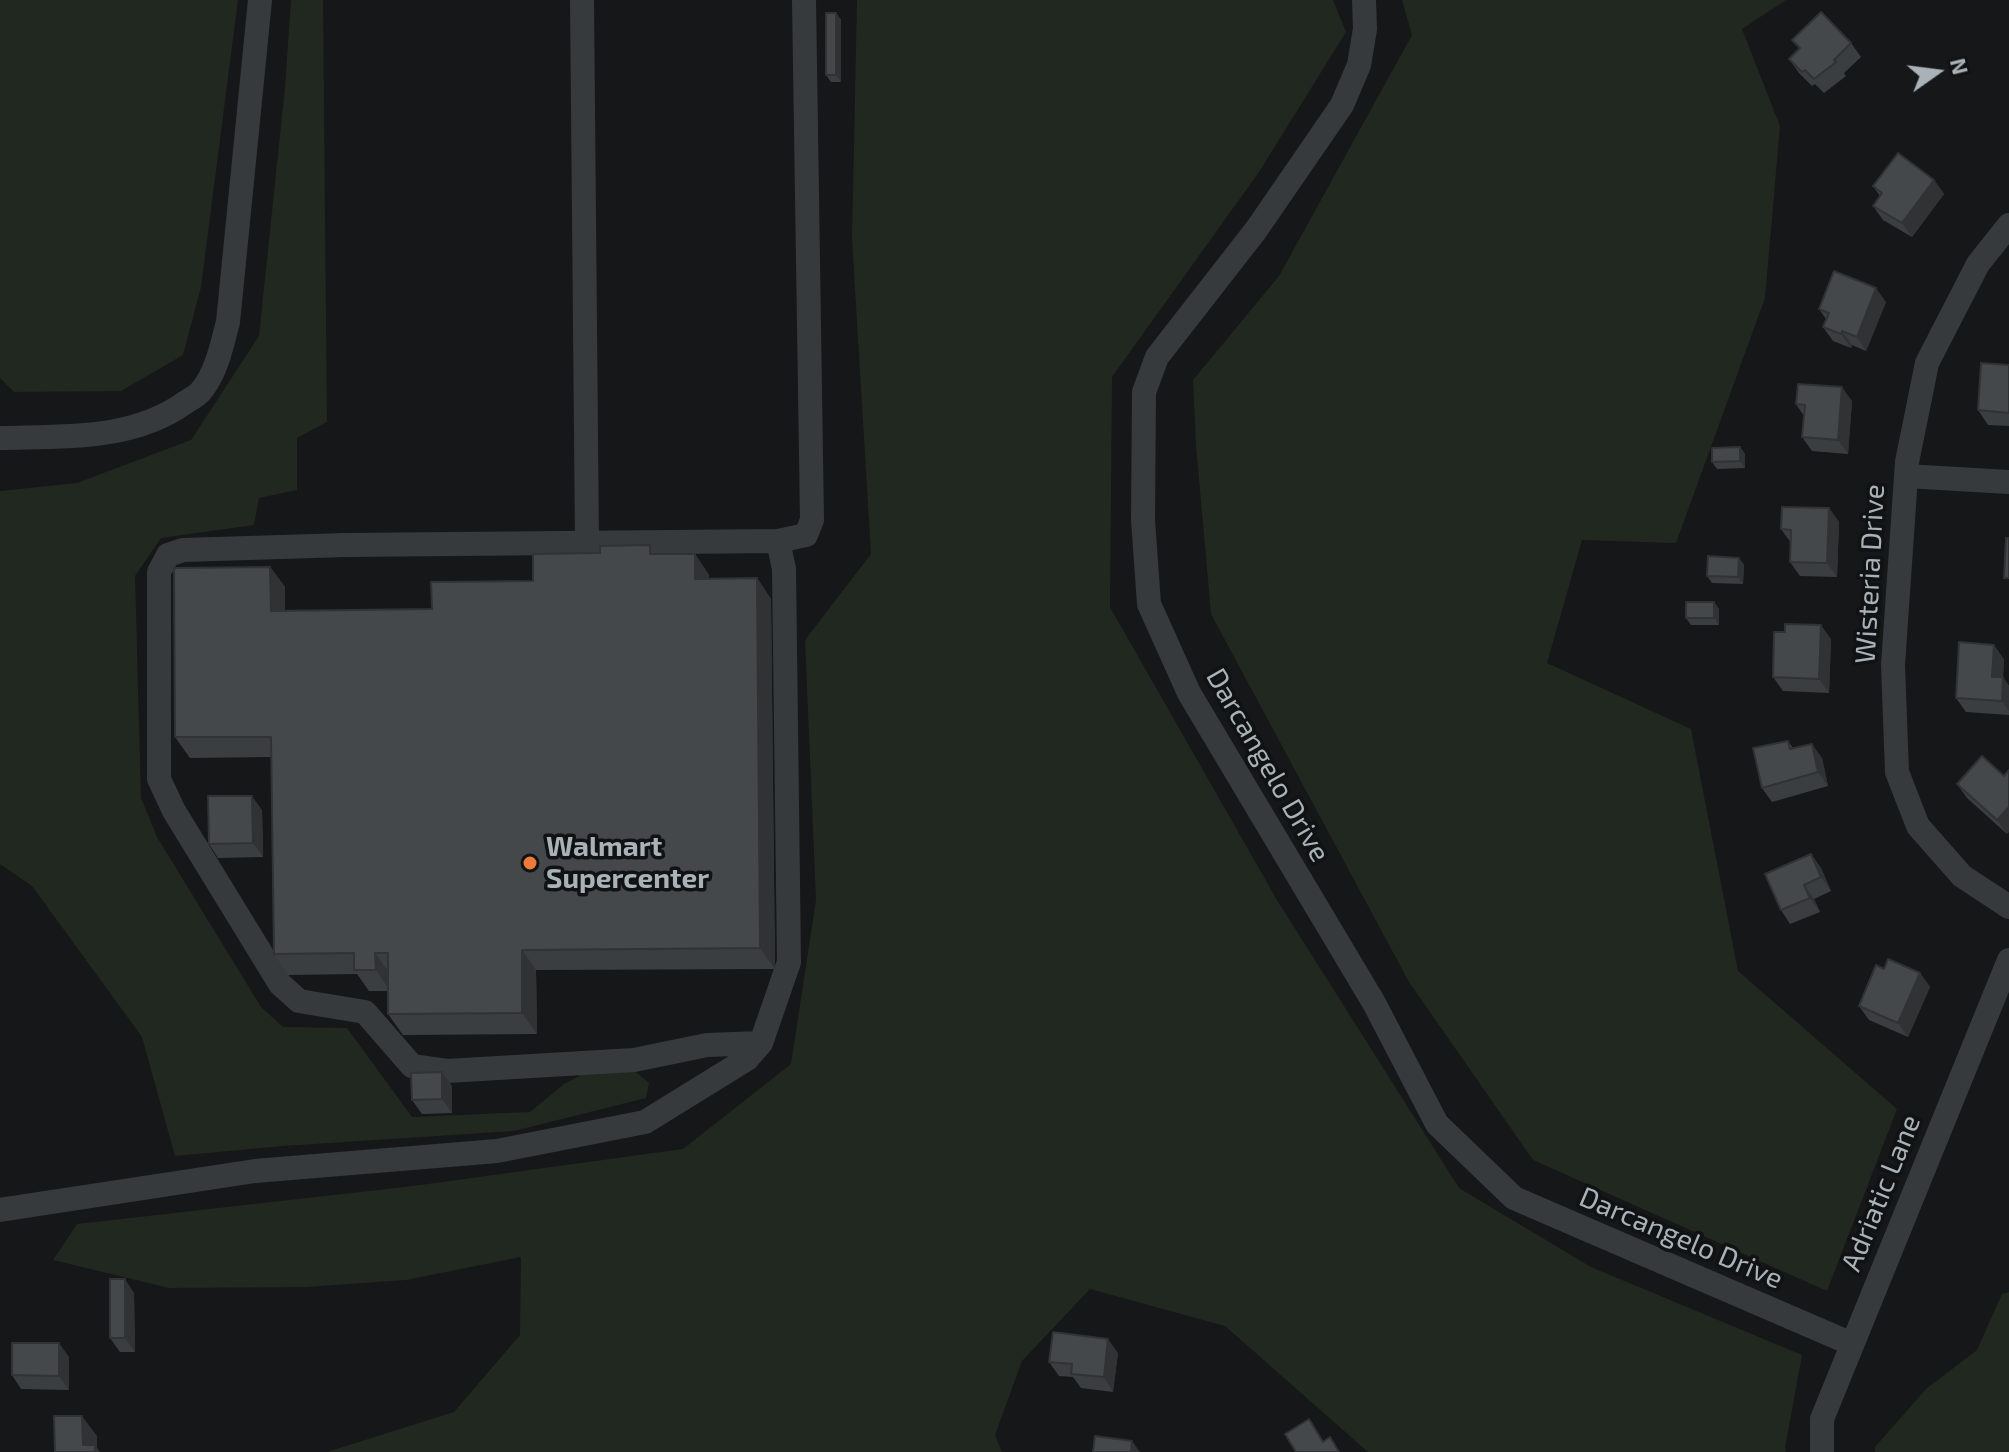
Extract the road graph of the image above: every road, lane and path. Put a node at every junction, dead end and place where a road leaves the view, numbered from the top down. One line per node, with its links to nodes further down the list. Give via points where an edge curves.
1 (260, 0): 6 (street, via 228,322 216,364 201,391 172,412 136,427 90,436)
2 (582, 0): 10 (street)
3 (804, 0): 9 (street, via 812,520 806,535)
4 (1364, 0): 15 (street, Darcangelo Drive, via 1359,65 1342,105 1256,230 1157,357 1144,392 1143,520 1149,604 1189,693 1374,1003 1437,1124 1514,1198)
5 (2009, 225): 7 (street, Wisteria Drive, via 1978,264 1927,363)
6 (0, 438)
7 (1906, 476): 8 (street); 11 (street, Wisteria Drive, via 1893,665 1897,772 1918,826 1962,876)
8 (2009, 482)
9 (778, 541): 10 (street); 13 (street, via 784,569 789,962)
10 (587, 542): 13 (street, via 183,550 168,555 159,572 159,779 280,984 299,1001 365,1012 412,1066 447,1071 634,1060 707,1045)
11 (2009, 907)
12 (2009, 960): 15 (street, Adriatic Lane)
13 (761, 1043): 14 (street, via 747,1059 645,1122 497,1151 255,1171)
14 (0, 1210)
15 (1852, 1344): 16 (street, Adriatic Lane, via 1822,1419)
16 (1822, 1452)

